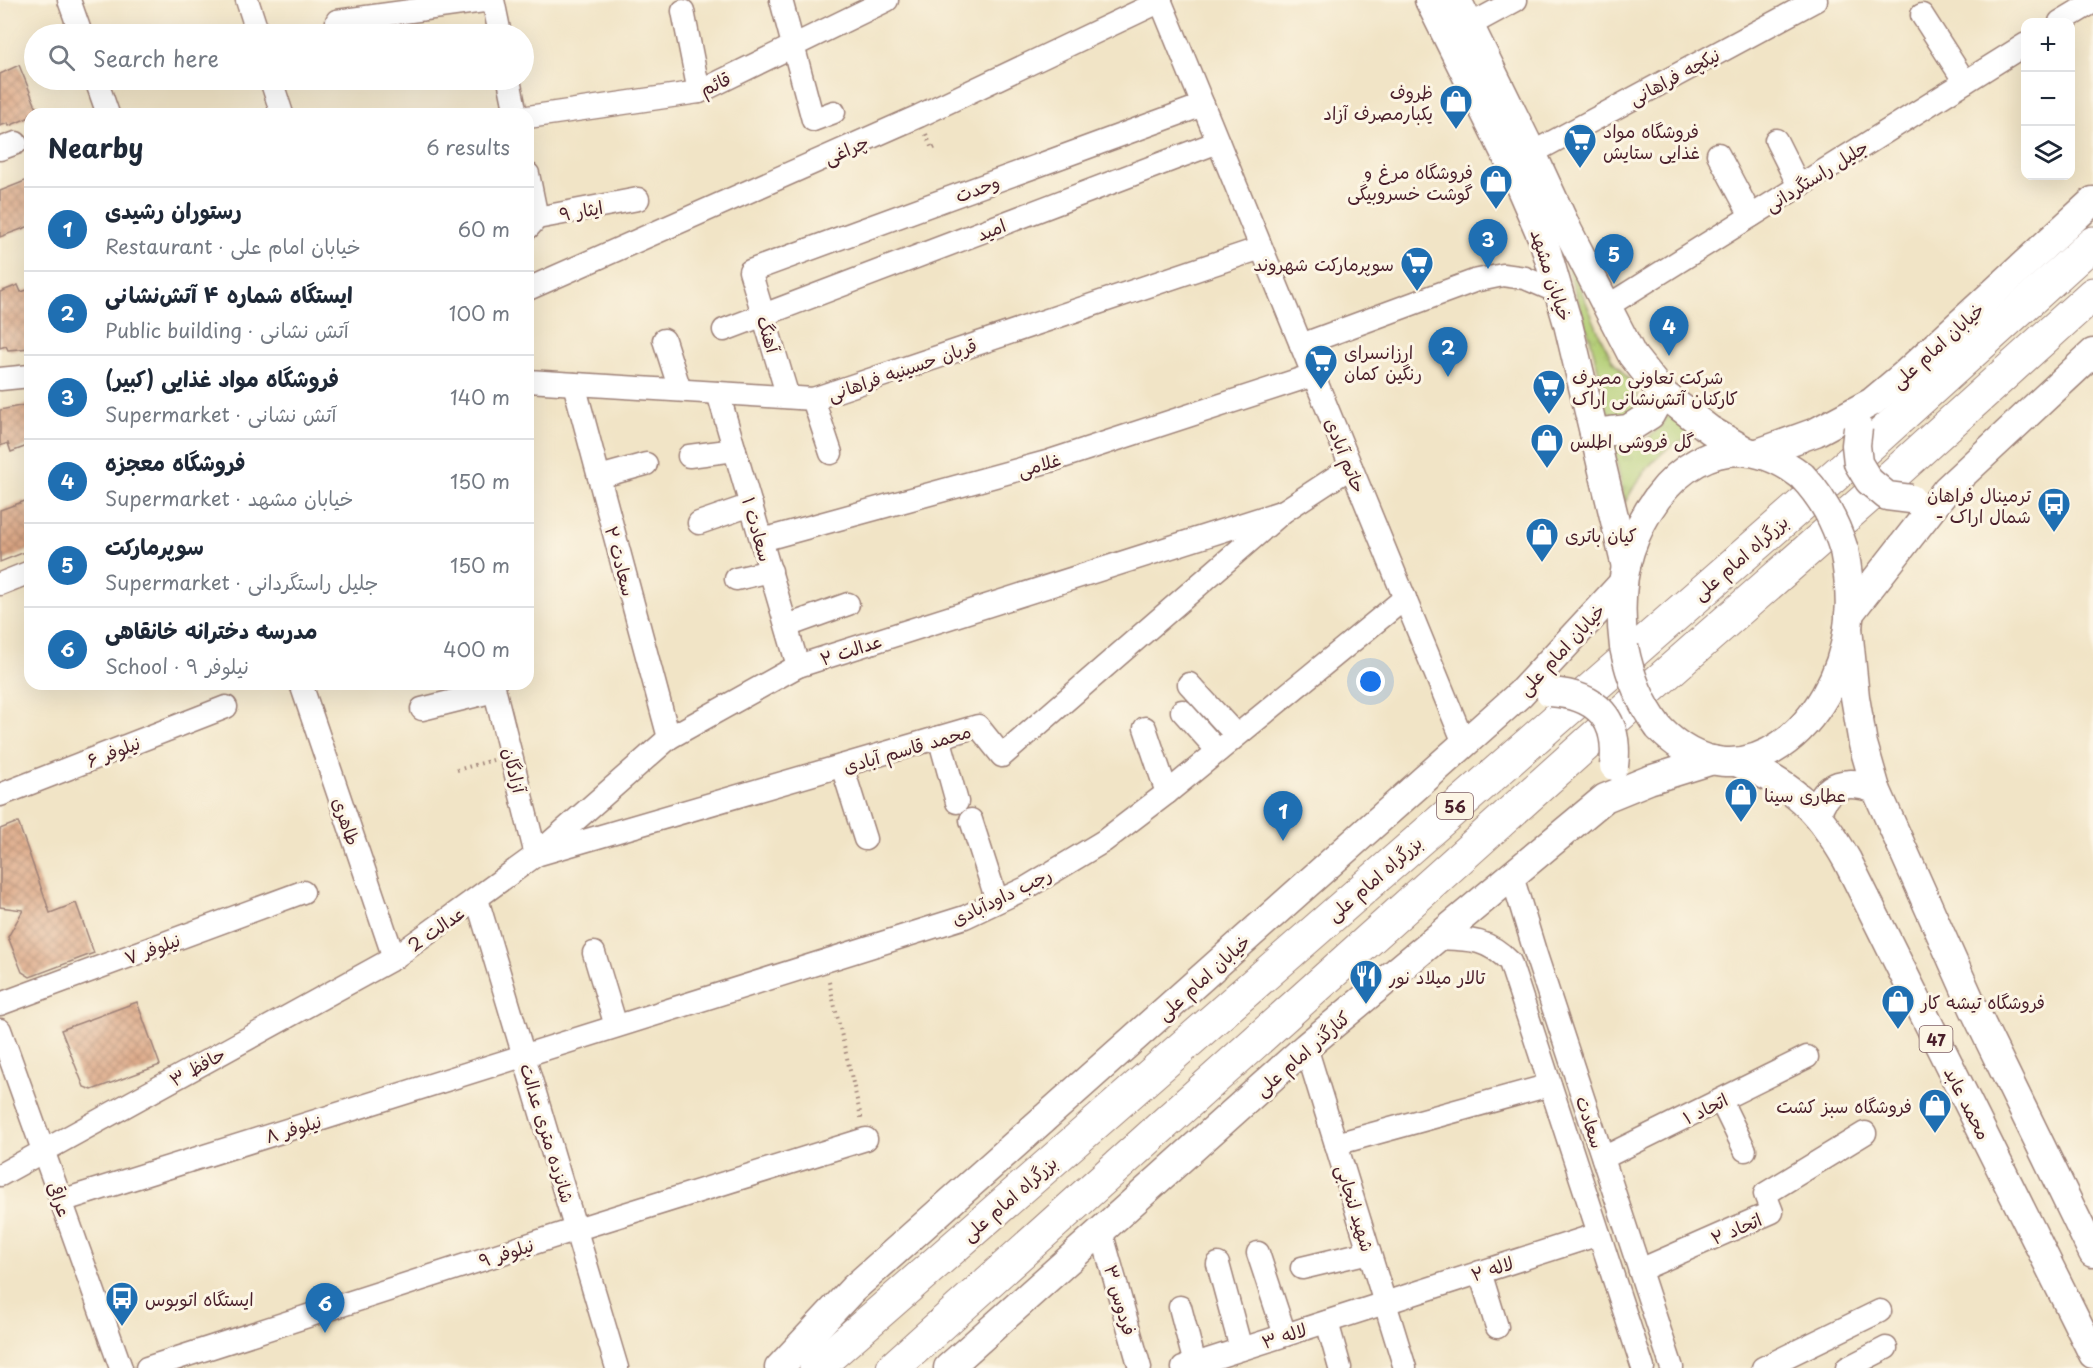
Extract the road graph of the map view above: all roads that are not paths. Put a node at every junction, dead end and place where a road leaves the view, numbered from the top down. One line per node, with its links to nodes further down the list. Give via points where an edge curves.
1 (69, 0): 17 (street)
2 (247, 0): 18 (street)
3 (492, 0): 16 (street); 19 (street)
4 (781, 0): 21 (street)
5 (1429, 0): 47 (main road, خیابان مشهد, via 1508,159 1544,242)
6 (1457, 0): 20 (main road, خیابان مشهد)
7 (1516, 0): 20 (street)
8 (1816, 0): 36 (street, نیکچه فراهانی)
9 (882, 1): 12 (street, قائم)
10 (1160, 1): 28 (street, حاتم آبادی); 46 (street, چراغی, via 919,116)
11 (2093, 2): 15 (street)
12 (854, 7): 21 (street, قائم)
13 (683, 11): 27 (street)
14 (1922, 15): 23 (street)
15 (2067, 18)
16 (337, 21)
17 (77, 24)
18 (255, 24)
19 (498, 24)
20 (1470, 25): 36 (main road, خیابان مشهد)
21 (794, 46): 27 (street, قائم); 32 (street, via 813,120)
22 (2021, 47): 23 (street, جلیل راستگردانی)
23 (1965, 82): 38 (street, جلیل راستگردانی)
24 (100, 90): 29 (street)
25 (274, 90): 30 (street)
26 (511, 90): 31 (street)
27 (699, 92): 33 (street, قائم)
28 (1203, 105): 35 (street, حاتم آبادی); 45 (street, وحدت)
29 (106, 108)
30 (280, 108)
31 (515, 108)
32 (834, 111)
33 (534, 116)
34 (1776, 140): 38 (street)
35 (1218, 142): 44 (street, حاتم آبادی); 50 (street, امید)
36 (1532, 153): 49 (main road, خیابان مشهد)
37 (1718, 154): 41 (street)
38 (1799, 186): 41 (street, جلیل راستگردانی)
39 (638, 200): 42 (street, ایثار ۹)
40 (2093, 201): 65 (main road, خیابان امام علی)
41 (1751, 216): 49 (street, جلیل راستگردانی)
42 (534, 223)
43 (2093, 243): 163 (highway, بزرگراه امام علی / 56, via 1872,443)
44 (1261, 248): 53 (street, حاتم آبادی); 64 (street, قربان حسینیه فراهانی)
45 (750, 271): 50 (street, آهنگ)
46 (534, 286)
47 (1560, 293): 53 (street, via 1525,278 1503,275 1474,281); 66 (main road, خیابان مشهد)
48 (2093, 294): 164 (highway, 56)
49 (1606, 307): 62 (main road, خیابان مشهد, via 1632,355)
50 (764, 316): 51 (street, امید); 63 (street, آهنگ)
51 (724, 330)
52 (664, 340): 60 (street)
53 (1301, 345): 55 (street, حاتم آبادی)
54 (2093, 353): 74 (main road)
55 (1313, 375): 72 (street, حاتم آبادی); 78 (street, غلامی, via 1050,461)
56 (24, 377): 57 (street)
57 (0, 379)
58 (534, 381): 59 (street, قربان حسینیه فراهانی)
59 (574, 384): 60 (street, قربان حسینیه فراهانی); 73 (street, سعادت ۲)
60 (680, 390): 61 (street, قربان حسینیه فراهانی)
61 (718, 393): 63 (street, قربان حسینیه فراهانی); 67 (street, سعادت ۱)
62 (1662, 393): 66 (main road, via 1650,415 1628,429); 68 (main road, خیابان مشهد, via 1710,430)
63 (788, 397): 64 (street, قربان حسینیه فراهانی)
64 (813, 399): 69 (street)
65 (1872, 402): 68 (main road, خیابان امام علی, via 1816,432); 74 (main road, bridge, via 1858,428 1856,445 1858,463 1869,481 1887,496 1911,499)
66 (1594, 433): 81 (main road, خیابان مشهد)
67 (735, 450): 70 (street); 75 (street, سعادت ۱)
68 (1752, 452): 81 (main road, 47, via 1710,456 1677,476 1650,509 1636,537); 86 (main road, 47, bridge, via 1781,461 1802,476 1824,502 1844,550)
69 (831, 453)
70 (688, 456)
71 (646, 464): 73 (street)
72 (1351, 467): 76 (street, محمد قاسم آبادی); 84 (street, حاتم آبادی)
73 (599, 477): 100 (street, سعادت ۲)
74 (1947, 489): 86 (main road)
75 (752, 505): 77 (street); 78 (street, سعادت ۱)
76 (1284, 511): 88 (street, عدالت ۲); 99 (street, محمد قاسم آبادی, via 1002,756 978,726)
77 (699, 523)
78 (762, 540): 79 (street, سعادت ۱)
79 (771, 571): 82 (street); 87 (street, سعادت ۱)
80 (24, 574): 83 (street)
81 (1625, 575): 93 (main road, خیابان امام علی / 47); 103 (main road, 47, bridge, via 1621,615 1624,647 1629,671 1647,711 1659,728 1684,749)
82 (736, 579)
83 (0, 584)
84 (1405, 598): 98 (street, رجب داودآبادی); 101 (street, حاتم آبادی)
85 (848, 604): 87 (street)
86 (1849, 621): 103 (main road, 47, via 1835,677 1804,727 1772,752); 105 (main road, 47, via 1855,697)
87 (787, 626): 88 (street, سعادت ۱)
88 (798, 666): 100 (street, عدالت ۲)
89 (1189, 684): 98 (street)
90 (303, 690): 121 (street, طاهری)
91 (486, 690): 95 (street)
92 (494, 690): 113 (street, آزادگان)
93 (1520, 694): 101 (main road, خیابان امام علی / 47); 108 (main road, bridge, via 1570,693 1587,700 1605,716 1616,749)
94 (226, 707): 107 (street, نیلوفر ۶)
95 (422, 709)
96 (1182, 711): 102 (street)
97 (1145, 728): 106 (street)
98 (1236, 735): 102 (street, رجب داودآبادی)
99 (939, 737): 104 (street, محمد قاسم آبادی); 109 (street)
100 (669, 738): 113 (street, عدالت ۲)
101 (1464, 743): 162 (main road, خیابان امام علی / 47, via 853,1289)
102 (1218, 751): 106 (street, رجب داودآبادی)
103 (1724, 761): 108 (main road, کنارگذر امام علی / 47, via 1649,780); 110 (main road, محمد عابد / 47, via 1759,770 1783,784)
104 (842, 766): 112 (street); 113 (street, محمد قاسم آبادی)
105 (1876, 789): 110 (main road, via 1843,784 1828,793); 144 (main road, 47, via 1974,1009)
106 (1167, 793): 117 (street, رجب داودآبادی, via 1104,841)
107 (0, 795)
108 (1605, 798): 114 (main road, کنارگذر امام علی / 47)
109 (957, 802)
110 (1817, 814): 157 (main road, محمد عابد / 47, via 1846,860)
111 (971, 820): 117 (street)
112 (865, 839)
113 (537, 855): 116 (street, عدالت ۲)
114 (1512, 876): 118 (main road, کنارگذر امام علی / 47); 120 (street, سعادت)
115 (303, 892): 123 (street, نیلوفر ۷)
116 (477, 899): 121 (street, عدالت 2); 127 (street, شانزده متری عدالت)
117 (997, 901): 124 (street, رجب داودآبادی, via 965,917)
118 (1437, 938): 122 (street, via 1484,943); 126 (main road, کنارگذر امام علی / 47)
119 (594, 953): 124 (street)
120 (1536, 955): 122 (street, via 1520,951); 136 (street, سعادت)
121 (394, 958): 135 (street, حافظ ۳)
122 (1510, 962): 129 (street, سعادت)
123 (0, 1004)
124 (616, 1026): 127 (street, رجب داودآبادی)
125 (0, 1030): 135 (street, عراقی)
126 (1306, 1047): 133 (street, شهید لنجابی); 140 (main road, کنارگذر امام علی / 47)
127 (525, 1054): 138 (street, نیلوفر ۸); 139 (street, شانزده متری عدالت)
128 (1808, 1058): 130 (street, اتحاد ۱)
129 (1550, 1085): 133 (street); 141 (street, سعادت)
130 (1721, 1101): 134 (street); 136 (street, اتحاد ۱)
131 (1865, 1134): 147 (street, اتحاد ۲, via 1765,1194 1772,1212)
132 (866, 1139): 139 (street, نیلوفر ۹)
133 (1336, 1144): 142 (street, شهید لنجابی)
134 (1745, 1150)
135 (43, 1151): 137 (street, حافظ ۳); 138 (street, عراقی)
136 (1603, 1158): 147 (street, سعادت)
137 (0, 1175)
138 (61, 1201): 159 (street, عراقی)
139 (577, 1229): 160 (street, نیلوفر ۹); 161 (street, شانزده متری عدالت)
140 (1101, 1231): 165 (main road, کنارگذر امام علی / 47); 166 (street, فردوس ۳)
141 (1599, 1234): 148 (street, لاله ۲); 169 (street, سعادت)
142 (1369, 1252): 146 (street); 149 (street, شهید لنجابی)
143 (1258, 1253): 154 (street)
144 (2093, 1253)
145 (1218, 1264): 156 (street)
146 (1302, 1268)
147 (1640, 1270): 170 (street, سعادت)
148 (1480, 1272): 149 (street, لاله ۲); 153 (street)
149 (1385, 1303): 152 (street, لاله ۳); 168 (street, شهید لنجابی)
150 (1180, 1307): 158 (street)
151 (1880, 1311): 171 (street)
152 (1327, 1322): 154 (street, لاله ۳); 167 (street)
153 (1497, 1327)
154 (1285, 1335): 156 (street, لاله ۳)
155 (1886, 1348): 172 (street)
156 (1241, 1349): 158 (street, لاله ۳)
157 (2093, 1354)
158 (1189, 1366)
159 (121, 1368)
160 (147, 1368)
161 (617, 1368)
162 (779, 1368)
163 (816, 1368)
164 (893, 1368)
165 (948, 1368)
166 (1140, 1368)
167 (1341, 1368)
168 (1405, 1368)
169 (1643, 1368)
170 (1672, 1368)
171 (1763, 1368)
172 (1847, 1368)

